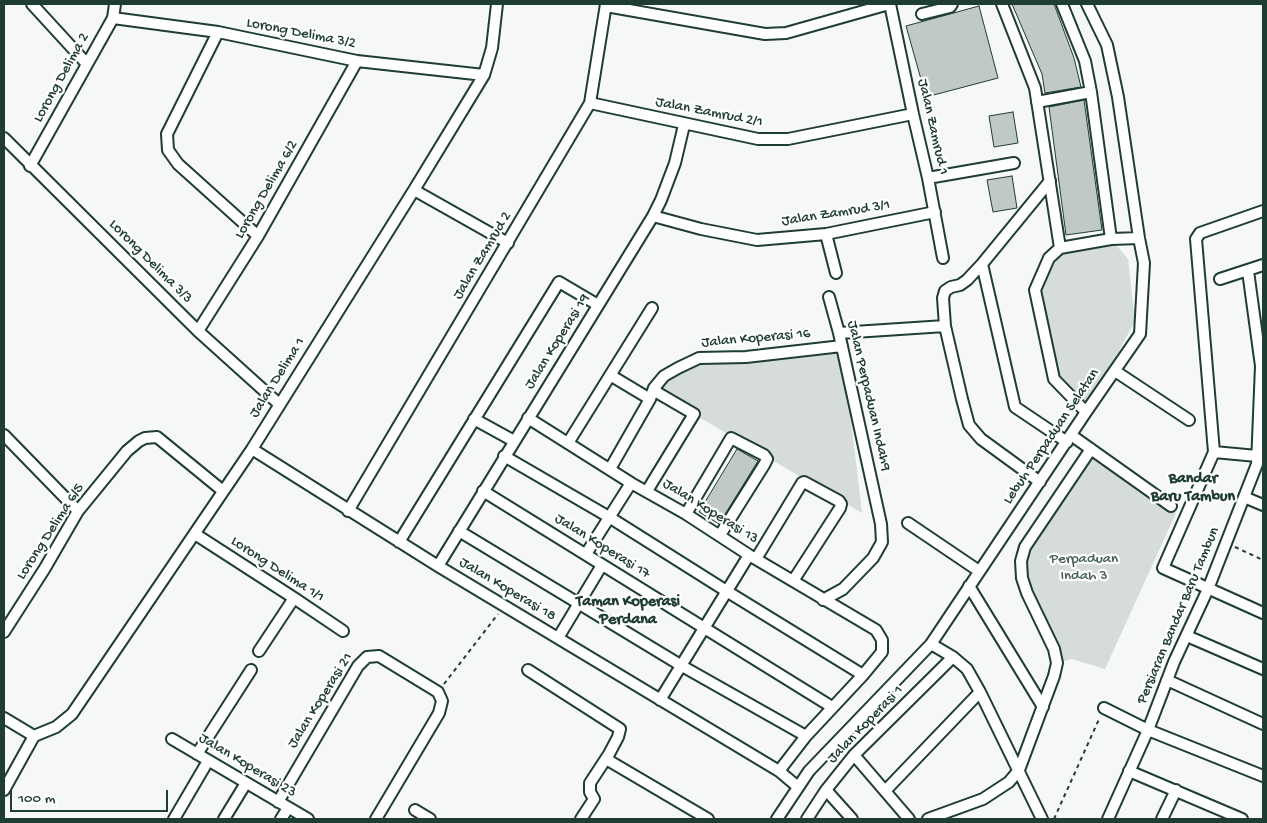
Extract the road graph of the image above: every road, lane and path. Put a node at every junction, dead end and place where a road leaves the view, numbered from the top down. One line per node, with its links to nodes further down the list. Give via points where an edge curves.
1 (32, 4): 14 (street)
2 (116, 4): 11 (street, Lorong Delima 2)
3 (497, 4): 15 (street, Jalan Delima 1, via 492,48)
4 (890, 4): 9 (street, via 786,33 765,34); 19 (street, Jalan Zamrud 1)
5 (952, 4): 10 (street)
6 (1002, 4): 17 (street, via 1035,88)
7 (1062, 4): 16 (street, via 1085,62)
8 (1087, 4): 32 (street, Lebuh Perpaduan Selatan, via 1107,45)
9 (606, 5): 18 (street, Jalan Zamrud 2)
10 (922, 14)
11 (112, 18): 12 (street, Lorong Delima 3/2); 14 (street, Lorong Delima 2)
12 (218, 32): 13 (street, Lorong Delima 3/2); 31 (street, via 167,134 168,150 178,164)
13 (357, 61): 15 (street, Lorong Delima 3/2); 31 (street, Lorong Delima 6/2)
14 (87, 64): 23 (street, Lorong Delima 2)
15 (484, 75): 26 (street, Jalan Delima 1)
16 (1091, 92): 17 (street); 33 (street)
17 (1037, 102): 25 (street)
18 (590, 103): 20 (street, Jalan Zamrud 2/1); 34 (street, Jalan Zamrud 2)
19 (913, 114): 20 (street, Jalan Zamrud 2/1, via 788,139 758,139); 24 (street, Jalan Zamrud 1)
20 (684, 125): 29 (street, Jalan Koperasi 19, via 675,163)
21 (4, 138): 23 (street, Lorong Delima 3/3)
22 (1014, 162): 24 (street)
23 (30, 166): 47 (street, Lorong Delima 3/3)
24 (928, 178): 28 (street, Jalan Zamrud 1)
25 (1050, 181): 35 (street); 37 (street)
26 (414, 190): 34 (street); 55 (street, Jalan Delima 1)
27 (1263, 211): 66 (street, via 1200,233 1196,238)
28 (935, 212): 30 (street, Jalan Zamrud 3/1); 36 (street, Jalan Zamrud 1)
29 (652, 216): 30 (street, Jalan Zamrud 3/1, via 757,240); 43 (street, Jalan Koperasi 19)
30 (826, 234): 40 (street)
31 (258, 236): 47 (street, Lorong Delima 6/2)
32 (1139, 238): 33 (street); 51 (street, Lebuh Perpaduan Selatan, via 1144,263 1140,334)
33 (1111, 239): 35 (street)
34 (508, 243): 79 (street, Jalan Zamrud 2)
35 (1060, 248): 56 (street, via 1049,258 1036,290 1054,379)
36 (943, 258)
37 (982, 264): 46 (street, via 960,286 945,291); 61 (street, via 1015,407)
38 (1263, 266): 39 (street)
39 (1248, 271): 41 (street); 45 (street, Persiaran Bandar Baru Tambun)
40 (836, 273)
41 (1220, 279)
42 (828, 297): 48 (street, Jalan Perpaduan Indah9)
43 (598, 305): 57 (street, Jalan Koperasi 19); 58 (street, via 559,282)
44 (652, 308): 52 (street)
45 (1259, 321): 50 (street, Persiaran Bandar Baru Tambun)
46 (945, 326): 48 (street); 70 (street, via 970,425 981,439)
47 (198, 331): 55 (street, Lorong Delima 3/3)
48 (839, 333): 49 (street, Jalan Perpaduan Indah9)
49 (842, 346): 53 (street, Jalan Koperasi 16, via 746,357 699,358 664,376); 99 (street, Jalan Perpaduan Indah9, via 881,524 882,542 873,558 843,589)
50 (1262, 365): 68 (street, Persiaran Bandar Baru Tambun)
51 (1115, 371): 56 (street, Lebuh Perpaduan Selatan); 59 (street)
52 (610, 376): 54 (street); 63 (street)
53 (654, 388): 54 (street, Jalan Koperasi 16); 72 (street, via 694,414)
54 (650, 399): 69 (street, Jalan Koperasi 16)
55 (279, 404): 64 (street, Jalan Delima 1)
56 (1086, 412): 61 (street, Lebuh Perpaduan Selatan)
57 (528, 418): 62 (street, Jalan Koperasi 19); 63 (street, Jalan Koperasi 13)
58 (474, 419): 62 (street); 86 (street)
59 (1189, 420)
60 (4, 435): 78 (street)
61 (1069, 438): 65 (street); 70 (street, Lebuh Perpaduan Selatan)
62 (514, 441): 67 (street, Jalan Koperasi 19)
63 (568, 443): 69 (street, Jalan Koperasi 13)
64 (252, 449): 73 (street, Jalan Delima 1); 79 (street, Jalan Koperasi 18)
65 (1091, 449): 77 (street); 121 (street, via 1025,547 1021,561 1027,593 1054,649 1057,663)
66 (1214, 452): 68 (street); 96 (street, via 1163,568)
67 (504, 456): 74 (street, Jalan Koperasi 19); 81 (street)
68 (1257, 456): 75 (street, Persiaran Bandar Baru Tambun)
69 (610, 469): 71 (street, Jalan Koperasi 13)
70 (1040, 482): 93 (street, Lebuh Perpaduan Selatan)
71 (631, 483): 72 (street, Jalan Koperasi 13); 81 (street)
72 (647, 490): 80 (street, Jalan Koperasi 13)
73 (223, 491): 78 (street, Lorong Delima 6/5, via 163,441 151,436 127,451); 84 (street, Jalan Delima 1)
74 (483, 491): 83 (street, Jalan Koperasi 19); 88 (street, Jalan Koperasi 17)
75 (1244, 497): 76 (street); 87 (street, Persiaran Bandar Baru Tambun)
76 (1263, 505)
77 (1171, 506)
78 (78, 511): 105 (street, Lorong Delima 6/5)
79 (348, 511): 86 (street, Jalan Koperasi 18)
80 (686, 514): 85 (street, Jalan Koperasi 13); 85 (street, via 731,438 764,455 767,459 764,465)
81 (609, 517): 88 (street); 97 (street)
82 (908, 523): 93 (street)
83 (459, 531): 91 (street, Jalan Koperasi 19); 100 (street)
84 (195, 534): 98 (street, Lorong Delima 1/1); 126 (street, Jalan Delima 1, via 72,714 56,727)
85 (720, 535): 89 (street, Jalan Koperasi 13)
86 (399, 542): 91 (street, Jalan Koperasi 18)
87 (1226, 543): 90 (path); 96 (street, Persiaran Bandar Baru Tambun)
88 (586, 554): 92 (street, Jalan Koperasi 17)
89 (753, 557): 94 (street, Jalan Koperasi 13); 94 (street, via 802,483 839,501 840,508); 97 (street)
90 (1263, 560)
91 (438, 566): 101 (street, Jalan Koperasi 18)
92 (602, 566): 100 (street); 103 (street, Jalan Koperasi 17)
93 (979, 571): 95 (street, Lebuh Perpaduan Selatan)
94 (793, 581): 99 (street, Jalan Koperasi 13)
95 (969, 586): 108 (street, Lebuh Perpaduan Selatan); 121 (street)
96 (1208, 588): 102 (street); 106 (street, Persiaran Bandar Baru Tambun)
97 (728, 592): 103 (street); 115 (street)
98 (294, 598): 104 (street, Lorong Delima 1/1); 109 (street)
99 (823, 600): 115 (street, Jalan Koperasi 13, via 876,630 882,640 882,652)
100 (579, 604): 107 (street); 111 (street)
101 (505, 605): 107 (street, Jalan Koperasi 18); 117 (path)
102 (1263, 613)
103 (705, 629): 111 (street); 120 (street, Jalan Koperasi 17)
104 (343, 631)
105 (4, 632)
106 (1187, 636): 112 (street); 116 (street, Persiaran Bandar Baru Tambun)
107 (558, 638): 119 (street, Jalan Koperasi 18)
108 (931, 644): 110 (street); 138 (street, Lebuh Perpaduan Selatan, via 809,771)
109 (259, 651)
110 (953, 657): 118 (street, via 966,669); 130 (street, Jalan Koperasi 1)
111 (682, 666): 119 (street); 127 (street)
112 (1263, 669)
113 (251, 670): 129 (street)
114 (528, 670): 131 (street, via 620,729)
115 (863, 676): 120 (street)
116 (1167, 680): 124 (street); 125 (street, Persiaran Bandar Baru Tambun)
117 (438, 692): 143 (street, Jalan Koperasi 21, via 379,656 367,657 358,666); 152 (street, via 442,701 438,713)
118 (980, 692): 133 (street); 142 (street)
119 (660, 700): 134 (street, Jalan Koperasi 18)
120 (832, 708): 127 (street)
121 (1043, 708): 133 (street)
122 (1104, 708): 125 (street); 162 (path)
123 (4, 718): 126 (street)
124 (1263, 724)
125 (1148, 730): 135 (street, Persiaran Bandar Baru Tambun); 136 (street)
126 (34, 736): 139 (street)
127 (806, 736): 134 (street)
128 (172, 739): 129 (street, Jalan Koperasi 23)
129 (197, 754): 132 (street, Jalan Koperasi 23)
130 (854, 755): 140 (street, Jalan Koperasi 1); 142 (street)
131 (606, 759): 154 (street, via 590,783 594,799); 155 (street)
132 (208, 761): 137 (street, Jalan Koperasi 23); 148 (street)
133 (1019, 770): 147 (street, via 1009,782 983,800); 161 (street)
134 (779, 771): 138 (street, Jalan Koperasi 18)
135 (1129, 771): 141 (street); 163 (street, Persiaran Bandar Baru Tambun)
136 (1263, 776)
137 (246, 783): 143 (street, Jalan Koperasi 23); 149 (street)
138 (798, 787): 156 (street, Lebuh Perpaduan Selatan)
139 (4, 790)
140 (826, 790): 157 (street, Jalan Koperasi 1); 158 (street)
141 (1176, 790): 146 (street); 164 (street)
142 (885, 792): 159 (street)
143 (278, 802): 144 (street, Jalan Koperasi 23)
144 (288, 808): 150 (street); 151 (street, Jalan Koperasi 23)
145 (415, 810): 153 (street)
146 (1221, 815): 165 (street)
147 (942, 817): 160 (street)
148 (174, 819)
149 (224, 819)
150 (281, 819)
151 (308, 819)
152 (376, 819)
153 (430, 819)
154 (580, 819)
155 (708, 819)
156 (777, 819)
157 (807, 819)
158 (852, 819)
159 (908, 819)
160 (928, 819)
161 (1042, 819)
162 (1054, 819)
163 (1108, 819)
164 (1162, 819)
165 (1242, 819)

